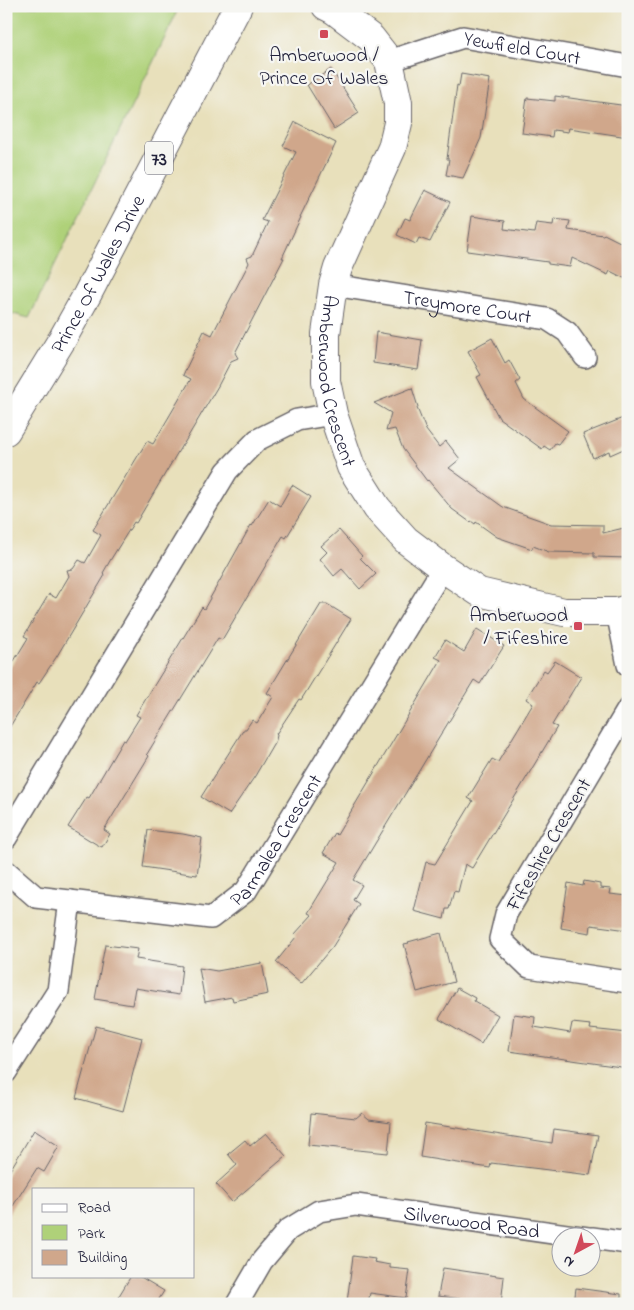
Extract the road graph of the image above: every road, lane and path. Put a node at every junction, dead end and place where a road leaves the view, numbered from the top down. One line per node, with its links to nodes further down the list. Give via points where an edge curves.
1 (238, 6): 8 (street, Prince Of Wales Drive / 73, via 82,304)
2 (326, 6): 3 (street, Amberwood Crescent, via 371,38)
3 (389, 61): 4 (street, Yewfield Court, via 463,37); 5 (street, Amberwood Crescent, via 398,103 398,123 392,148)
4 (628, 66)
5 (333, 285): 6 (street, Treymore Court, via 547,318 567,332); 7 (street, Amberwood Crescent, via 326,334 326,382)
6 (585, 357)
7 (333, 414): 9 (street, Amberwood Crescent, via 352,467 377,508 406,540); 13 (street, via 297,420 258,440 227,471)
8 (6, 431)
9 (443, 568): 10 (street, Amberwood Crescent, via 479,592 564,612); 15 (street, Parmalea Crescent, via 246,891 211,918)
10 (623, 611): 11 (street)
11 (628, 665)
12 (628, 709): 16 (street, Fifeshire Crescent, via 506,914 500,939 529,967)
13 (6, 838)
14 (6, 872): 15 (street, Parmalea Crescent, via 36,897)
15 (70, 901): 17 (street, via 58,991)
16 (628, 982)
17 (6, 1072)
18 (552, 1233): 21 (street, Silverwood Road, via 356,1205 319,1211 288,1230 262,1261)
19 (602, 1240): 20 (street, Silverwood Road)
20 (628, 1243)
21 (237, 1304)

